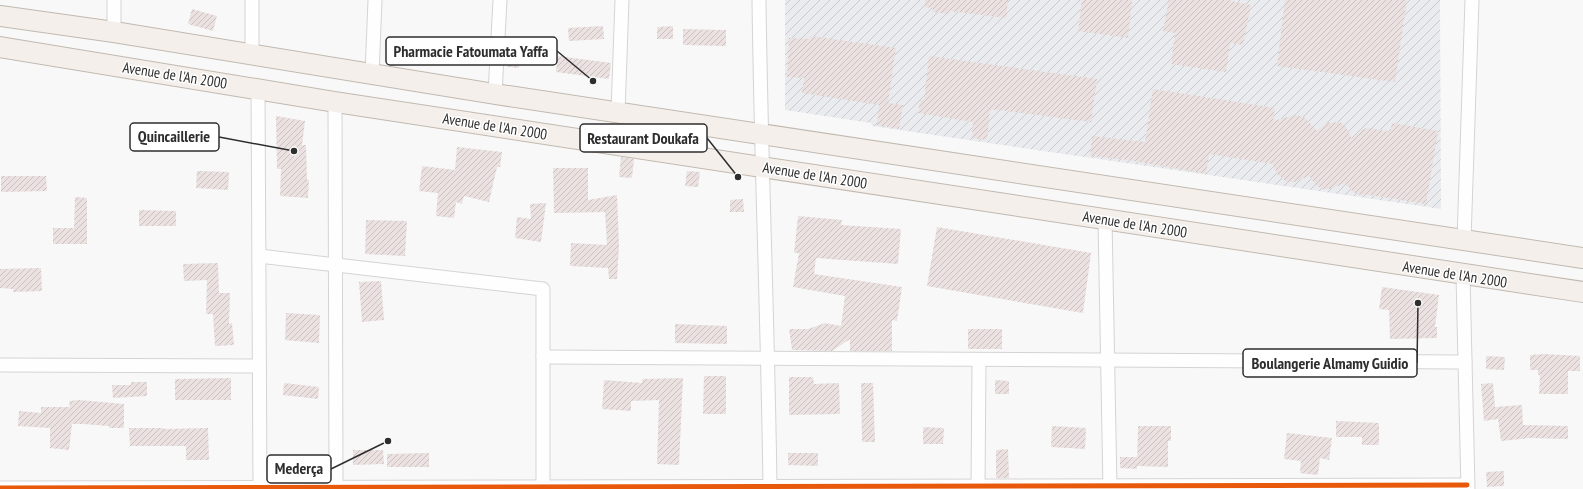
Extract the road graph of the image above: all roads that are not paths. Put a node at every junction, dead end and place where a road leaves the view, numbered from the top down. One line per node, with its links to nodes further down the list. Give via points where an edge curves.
1 (114, 0): 9 (street)
2 (252, 0): 11 (street)
3 (375, 0): 12 (street)
4 (500, 0): 14 (street)
5 (622, 0): 16 (street)
6 (759, 0): 17 (street)
7 (1472, 0): 20 (street)
8 (0, 16): 9 (main road, Avenue de l'An 2000)
9 (114, 32): 11 (main road, Avenue de l'An 2000)
10 (0, 46): 13 (main road, Avenue de l'An 2000)
11 (252, 55): 12 (main road, Avenue de l'An 2000)
12 (372, 75): 14 (main road, Avenue de l'An 2000)
13 (258, 88): 15 (main road, Avenue de l'An 2000); 21 (street)
14 (495, 94): 16 (main road, Avenue de l'An 2000)
15 (335, 102): 18 (main road, Avenue de l'An 2000); 23 (street)
16 (618, 112): 17 (main road, Avenue de l'An 2000)
17 (761, 133): 18 (street); 20 (main road, Avenue de l'An 2000)
18 (762, 166): 19 (main road, Avenue de l'An 2000); 27 (street)
19 (1105, 219): 24 (main road, Avenue de l'An 2000); 29 (street)
20 (1464, 240): 22 (main road, Avenue de l'An 2000)
21 (258, 256): 23 (street); 32 (street)
22 (1583, 258)
23 (336, 264): 26 (street, via 543,288); 33 (street)
24 (1463, 275): 25 (main road, Avenue de l'An 2000); 30 (street)
25 (1583, 292)
26 (543, 357): 27 (street); 34 (street)
27 (769, 358): 28 (street); 43 (street)
28 (979, 360): 29 (street); 44 (street)
29 (1107, 360): 30 (street); 35 (street)
30 (1465, 362): 38 (street)
31 (0, 366): 32 (street)
32 (259, 366): 41 (street)
33 (336, 487): 34 (street); 41 (street)
34 (543, 487): 42 (street)
35 (1110, 487): 36 (street); 44 (street)
36 (1223, 487): 37 (street)
37 (1334, 487): 38 (street)
38 (1467, 487)
39 (0, 488): 40 (street)
40 (122, 488): 41 (street)
41 (260, 488)
42 (609, 488): 43 (street)
43 (770, 488): 44 (street)
44 (978, 488)

